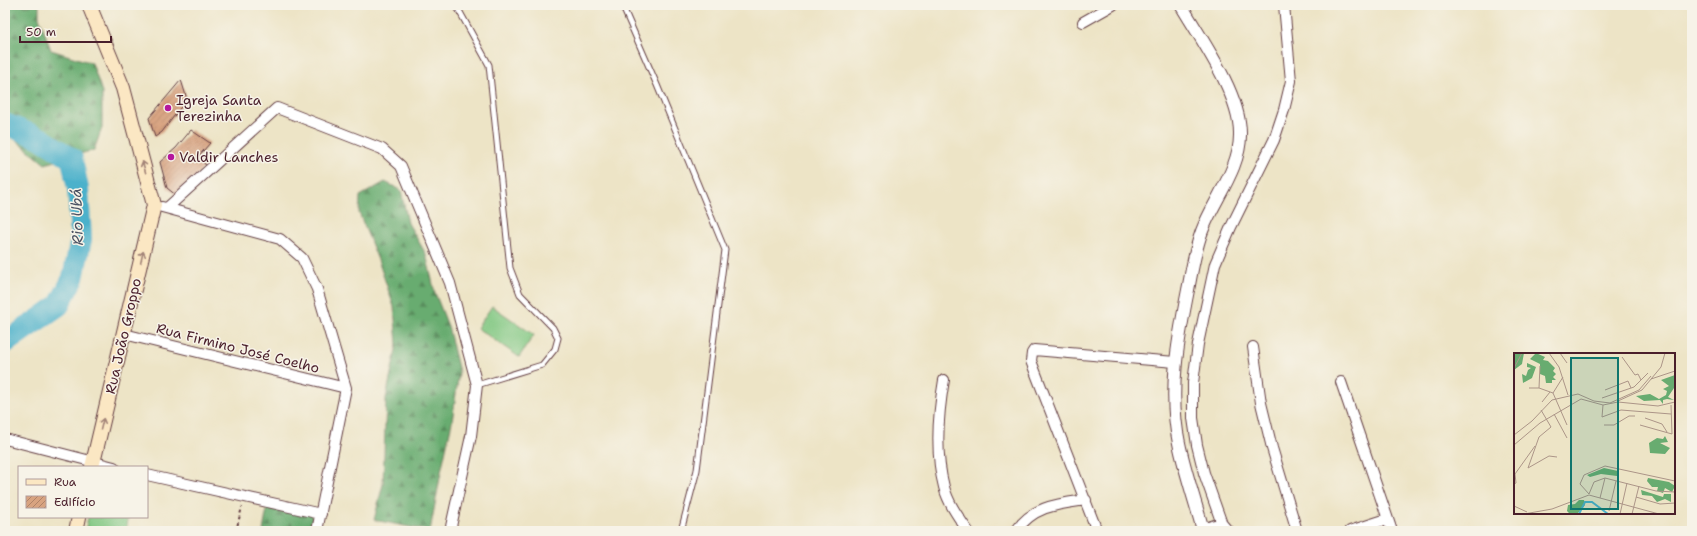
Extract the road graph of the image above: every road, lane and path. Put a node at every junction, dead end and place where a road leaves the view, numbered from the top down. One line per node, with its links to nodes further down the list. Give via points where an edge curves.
1 (89, 5): 8 (main road, one-way to 1, via 123,88)
2 (456, 5): 14 (lane, via 489,65 510,268 520,294 553,328 558,338 555,350 542,365)
3 (622, 5): 30 (lane, via 726,250 697,470)
4 (1113, 5): 7 (street)
5 (1181, 5): 11 (street, via 1231,93 1238,114 1240,133 1238,155 1202,231)
6 (1284, 5): 25 (street, via 1291,81 1274,140 1230,227 1215,264 1198,344 1193,383 1193,418 1197,445)
7 (1083, 22)
8 (161, 206): 9 (main road, Rua João Groppo, one-way to 8); 14 (street, via 277,108 382,149 401,166 450,282); 15 (street, via 280,239 302,258 317,289)
9 (124, 334): 15 (street, Rua Firmino José Coelho); 17 (main road, Rua João Groppo, one-way to 9)
10 (1253, 347): 35 (street, via 1261,403)
11 (1175, 362): 21 (street, via 1034,350 1032,353 1032,361); 34 (street, via 1175,407 1179,442)
12 (944, 380): 31 (street, via 939,436 944,488)
13 (1341, 382): 24 (street)
14 (477, 385): 29 (street, via 471,436)
15 (346, 388): 22 (street)
16 (5, 439): 17 (street)
17 (92, 465): 18 (street)
18 (103, 466)
19 (148, 475): 20 (street)
20 (244, 497): 22 (street); 27 (path)
21 (1086, 500): 32 (street, via 1053,504 1042,509); 33 (street)
22 (321, 514): 28 (street)
23 (79, 518): 26 (main road)
24 (1387, 519): 36 (street); 37 (street)
25 (1220, 528): 34 (street)
26 (76, 531)
27 (236, 531)
28 (317, 531)
29 (450, 531)
30 (681, 531)
31 (968, 531)
32 (1016, 531)
33 (1097, 531)
34 (1202, 531)
35 (1297, 531)
36 (1350, 531)
37 (1392, 531)

